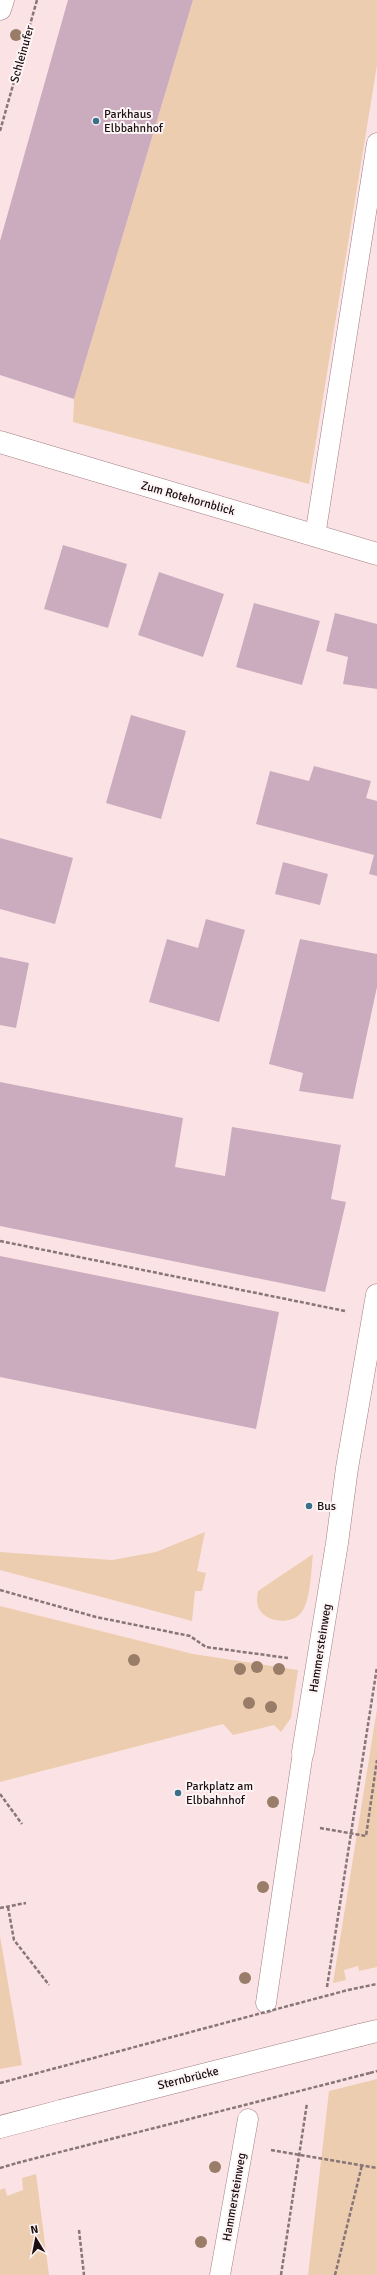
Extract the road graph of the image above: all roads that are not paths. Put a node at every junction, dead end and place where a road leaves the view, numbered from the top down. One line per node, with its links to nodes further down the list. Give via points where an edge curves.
1 (3, 0): 2 (street)
2 (0, 9)
3 (377, 143): 5 (lane)
4 (0, 442): 5 (street, Zum Rotehornblick)
5 (316, 536): 6 (street, Zum Rotehornblick)
6 (377, 554)
7 (377, 1295): 8 (street, Hammersteinweg)
8 (303, 1752): 9 (lane, Hammersteinweg)
9 (266, 2003)
10 (369, 2033): 12 (street, Sternbrücke, bridge)
11 (248, 2119): 13 (lane, Hammersteinweg)
12 (4, 2126)
13 (220, 2275)

